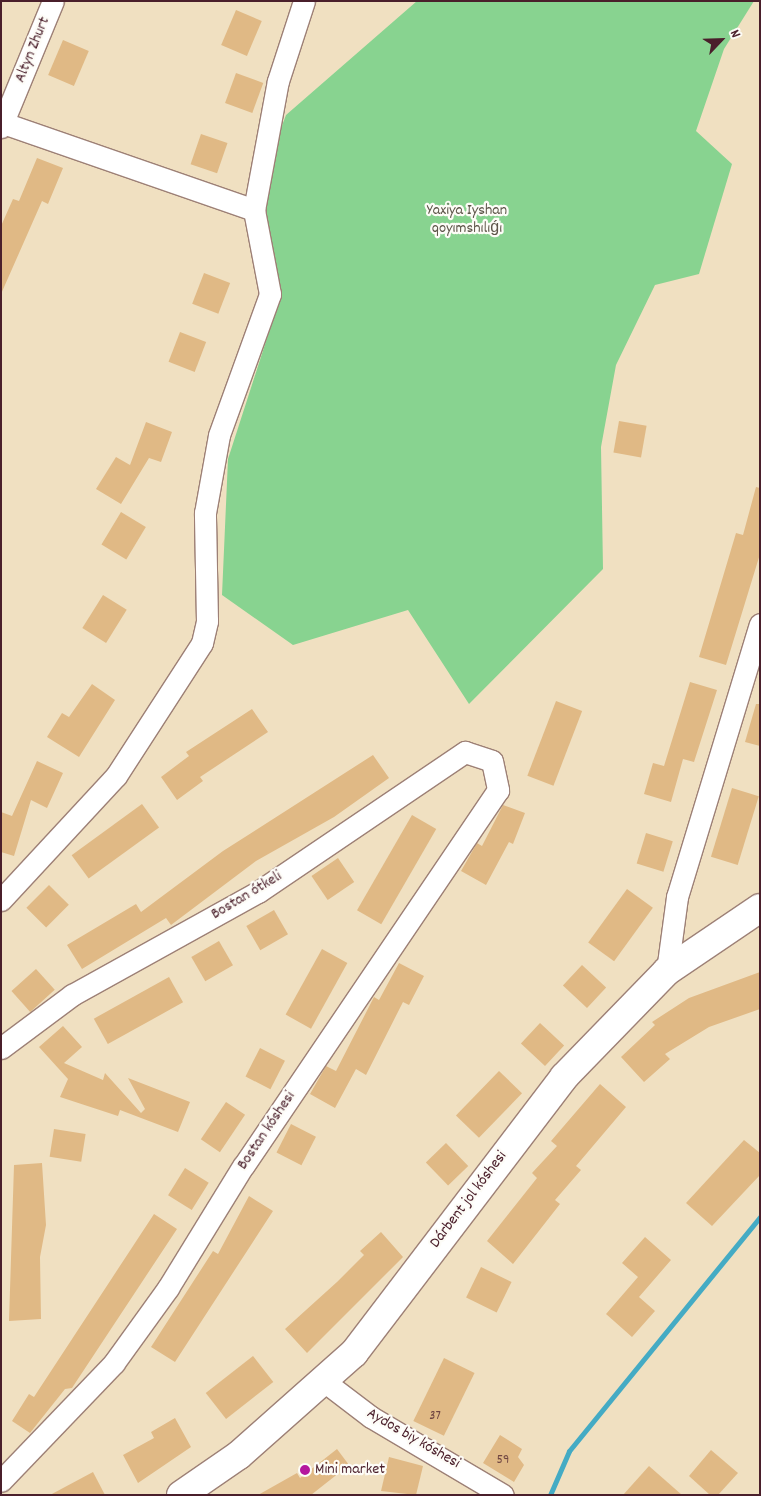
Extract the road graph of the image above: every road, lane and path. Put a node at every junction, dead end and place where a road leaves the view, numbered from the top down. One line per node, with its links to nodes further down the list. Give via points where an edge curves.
1 (53, 1): 3 (street, Altyn Zhurt)
2 (304, 1): 4 (street, via 278,81)
3 (2, 125): 4 (street)
4 (254, 210): 7 (street, via 270,294 219,435 205,513 207,621 202,643 116,776)
5 (760, 624): 9 (street, via 677,897)
6 (492, 761): 10 (street, Bostan ótkeli, via 465,752 258,892 72,995); 12 (street, Bostan kóshesi, via 498,790 243,1166 168,1288 114,1364)
7 (1, 900)
8 (760, 908): 9 (main road, Dárbent jol kóshesi)
9 (666, 971): 11 (main road, Dárbent jol kóshesi, via 564,1077 354,1353)
10 (1, 1048)
11 (325, 1382): 13 (main road, Dárbent jol kóshesi, via 239,1455); 14 (street, Aydos biy kóshesi, via 371,1416)
12 (1, 1481)
13 (181, 1495)
14 (503, 1495)

